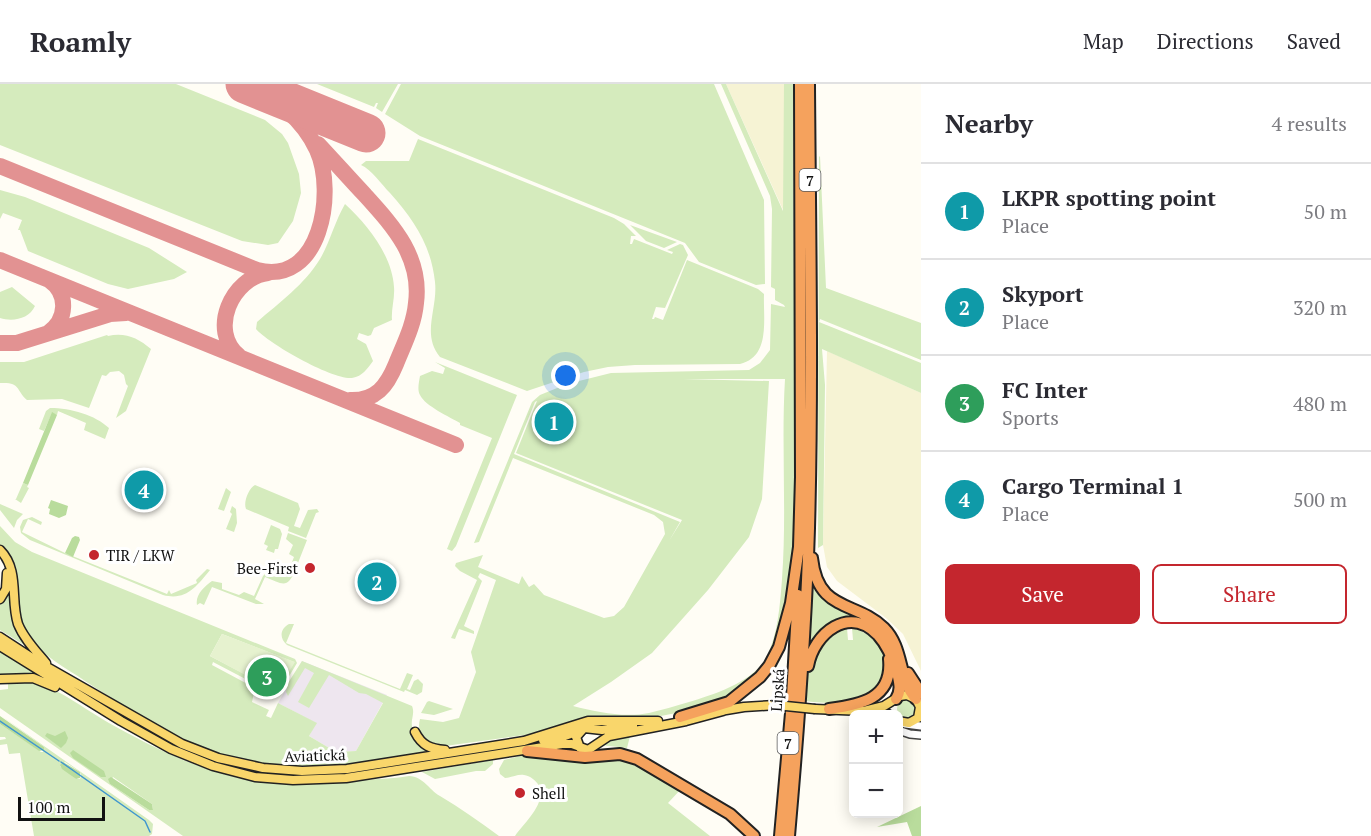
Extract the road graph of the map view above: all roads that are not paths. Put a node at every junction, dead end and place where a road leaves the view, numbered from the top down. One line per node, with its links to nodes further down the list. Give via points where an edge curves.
1 (800, 84): 4 (highway, 7)
2 (809, 84): 3 (highway, 7)
3 (809, 528): 13 (highway, Lipská / 7); 15 (highway, via 813,563 821,586 838,604 885,628)
4 (800, 547): 22 (highway, via 786,627 769,666 729,702); 37 (highway, Lipská / 7)
5 (0, 550): 11 (main road, via 10,566 21,630)
6 (0, 557): 7 (main road, via 8,579)
7 (0, 599)
8 (0, 637): 11 (main road, Aviatická)
9 (883, 641): 13 (highway, via 858,624 828,630 811,654); 14 (highway, via 899,682 900,693); 17 (highway, via 889,664 882,689 858,705)
10 (0, 646): 20 (main road, Aviatická)
11 (48, 666): 34 (main road, Aviatická, via 182,744 248,766 332,770)
12 (0, 679): 20 (main road, via 39,679 82,704)
13 (801, 699): 38 (highway, Lipská / 7)
14 (895, 700): 15 (main road, via 907,695); 17 (main road, via 864,711); 18 (main road)
15 (920, 702): 24 (main road, via 919,715)
16 (815, 709): 17 (main road); 19 (main road, bridge, via 776,705); 21 (main road)
17 (829, 709)
18 (892, 710)
19 (723, 711): 22 (main road); 33 (main road, via 609,736)
20 (109, 714): 32 (main road, Aviatická, via 204,763 282,780 363,776)
21 (849, 715)
22 (680, 717): 23 (main road)
23 (659, 721): 27 (main road, via 602,730); 32 (main road, Aviatická, via 588,721)
24 (903, 724)
25 (903, 725): 26 (street)
26 (921, 726)
27 (592, 728): 28 (main road); 33 (main road, via 599,737)
28 (581, 729): 32 (main road); 33 (main road, via 576,741)
29 (903, 729): 31 (street)
30 (416, 732): 34 (main road, via 429,748)
31 (921, 735)
32 (526, 746): 33 (main road, Aviatická, via 566,743); 34 (main road, Aviatická); 35 (highway, via 585,757 626,755)
33 (590, 748): 35 (highway, via 630,751)
34 (458, 752)
35 (672, 779): 36 (highway, via 730,814)
36 (754, 836)
37 (780, 836)
38 (789, 836)

